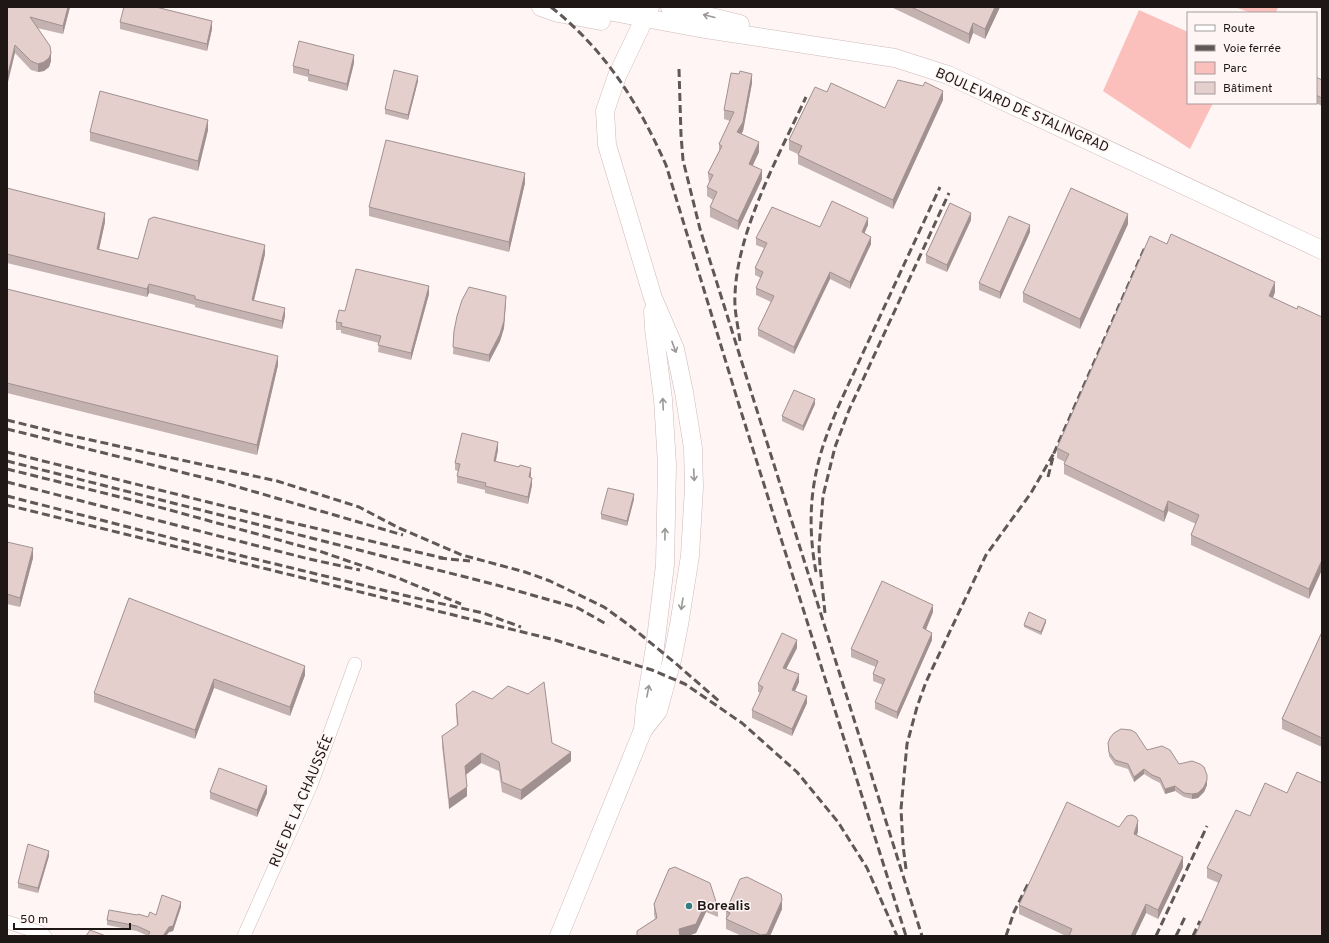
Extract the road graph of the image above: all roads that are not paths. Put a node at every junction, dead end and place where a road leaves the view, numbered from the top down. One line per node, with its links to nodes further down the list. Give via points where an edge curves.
1 (541, 7): 4 (main road, via 558,13)
2 (586, 7): 4 (main road, BOULEVARD DE STALINGRAD)
3 (670, 7): 5 (main road, one-way to 3)
4 (645, 18): 5 (main road, BOULEVARD DE STALINGRAD); 7 (main road, via 614,84 605,118 607,145)
5 (828, 48): 6 (main road, BOULEVARD DE STALINGRAD, via 895,58 948,74)
6 (1322, 250)
7 (653, 298): 8 (main road, one-way to 7, via 667,465); 9 (main road, one-way to 9, via 675,349 692,448 694,487)
8 (665, 565): 9 (main road); 11 (main road, one-way to 8)
9 (688, 568): 11 (main road, one-way to 11, via 668,677 658,711)
10 (355, 664): 14 (street, RUE DE LA CHAUSSÉE, via 311,785)
11 (643, 730): 15 (main road)
12 (7, 922): 13 (street)
13 (40, 935)
14 (244, 936)
15 (559, 936)

